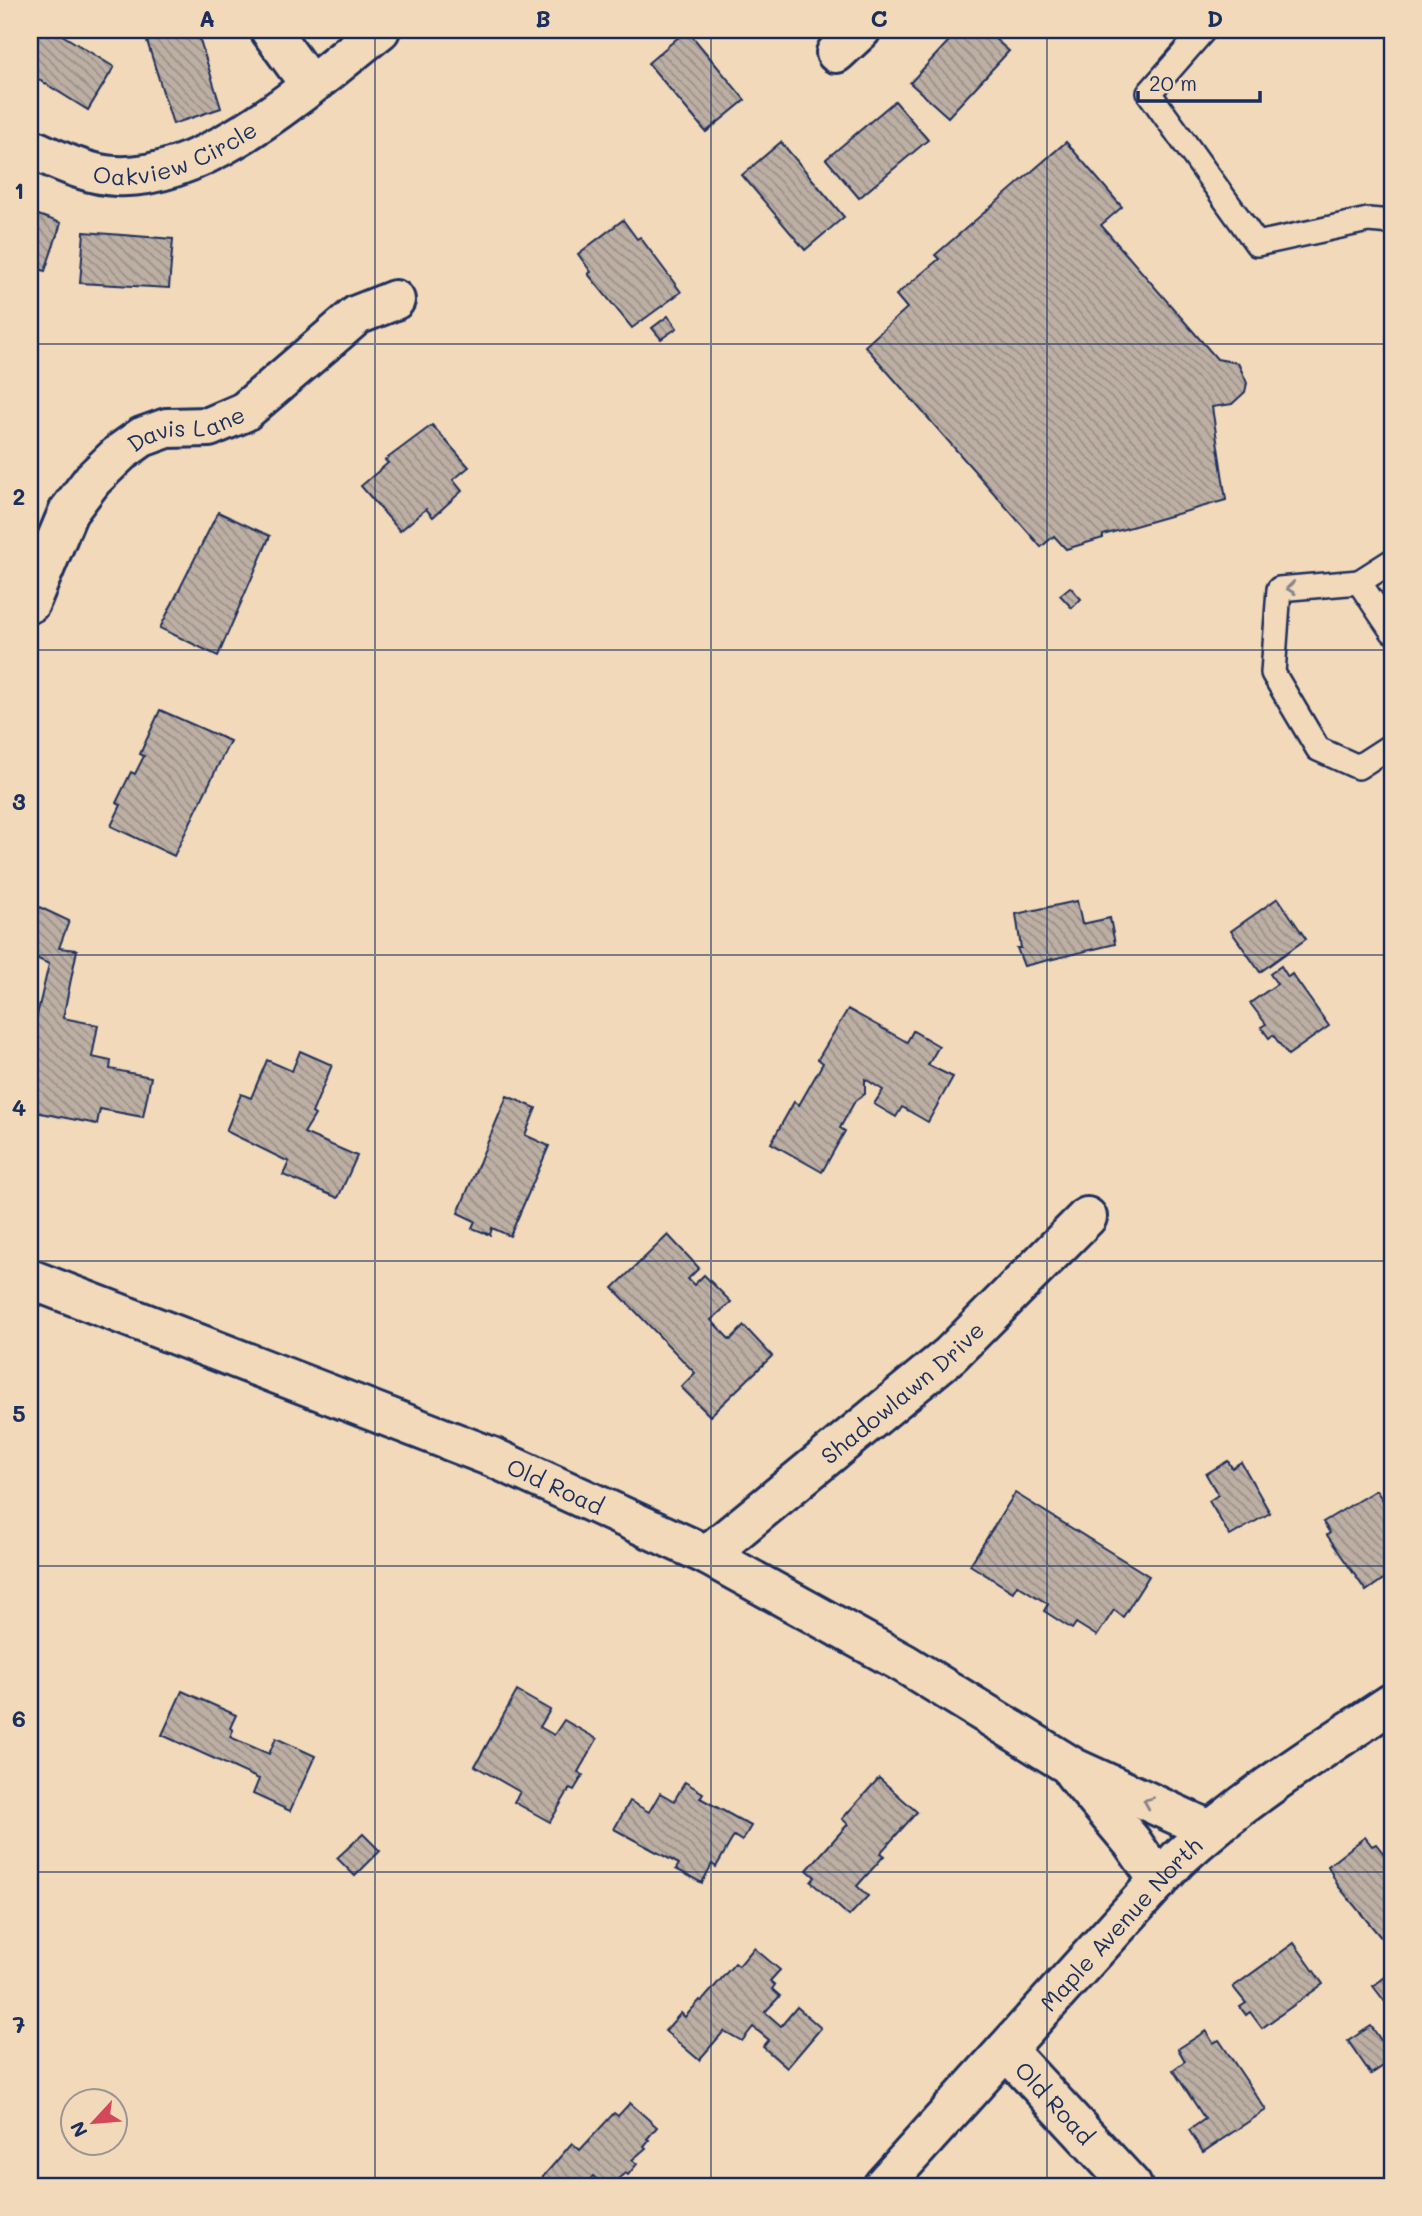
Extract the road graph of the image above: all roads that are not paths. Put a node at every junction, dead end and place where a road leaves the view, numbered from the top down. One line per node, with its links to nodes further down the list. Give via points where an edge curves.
1 (270, 30): 4 (street)
2 (380, 30): 4 (street, Oakview Circle)
3 (1204, 30): 6 (lane, via 1149,93 1257,244 1368,220)
4 (310, 85): 5 (street, Oakview Circle, via 241,136 169,171 115,176)
5 (30, 148)
6 (1392, 222)
7 (395, 300): 10 (street, Davis Lane, via 357,315 244,412 209,427 167,428 142,437 121,452 68,512)
8 (1392, 561): 9 (lane)
9 (1359, 582): 11 (lane); 12 (lane, one-way to 12, via 1279,589 1273,673 1318,749 1358,767)
10 (30, 603)
11 (1392, 631)
12 (1392, 745)
13 (1087, 1217): 15 (street, Shadowlawn Drive, via 950,1354)
14 (30, 1279): 15 (street, Old Road, via 492,1457)
15 (707, 1555): 17 (street, Old Road, via 905,1664)
16 (1392, 1703): 18 (street, Maple Avenue North)
17 (1053, 1756): 18 (street, Old Road, one-way to 17); 19 (street, Old Road, via 1072,1771)
18 (1210, 1830): 19 (street, Maple Avenue North)
19 (1159, 1881): 20 (street, Maple Avenue North)
20 (1006, 2050): 21 (street, Maple Avenue North); 22 (street, Old Road)
21 (883, 2186)
22 (1132, 2186)

